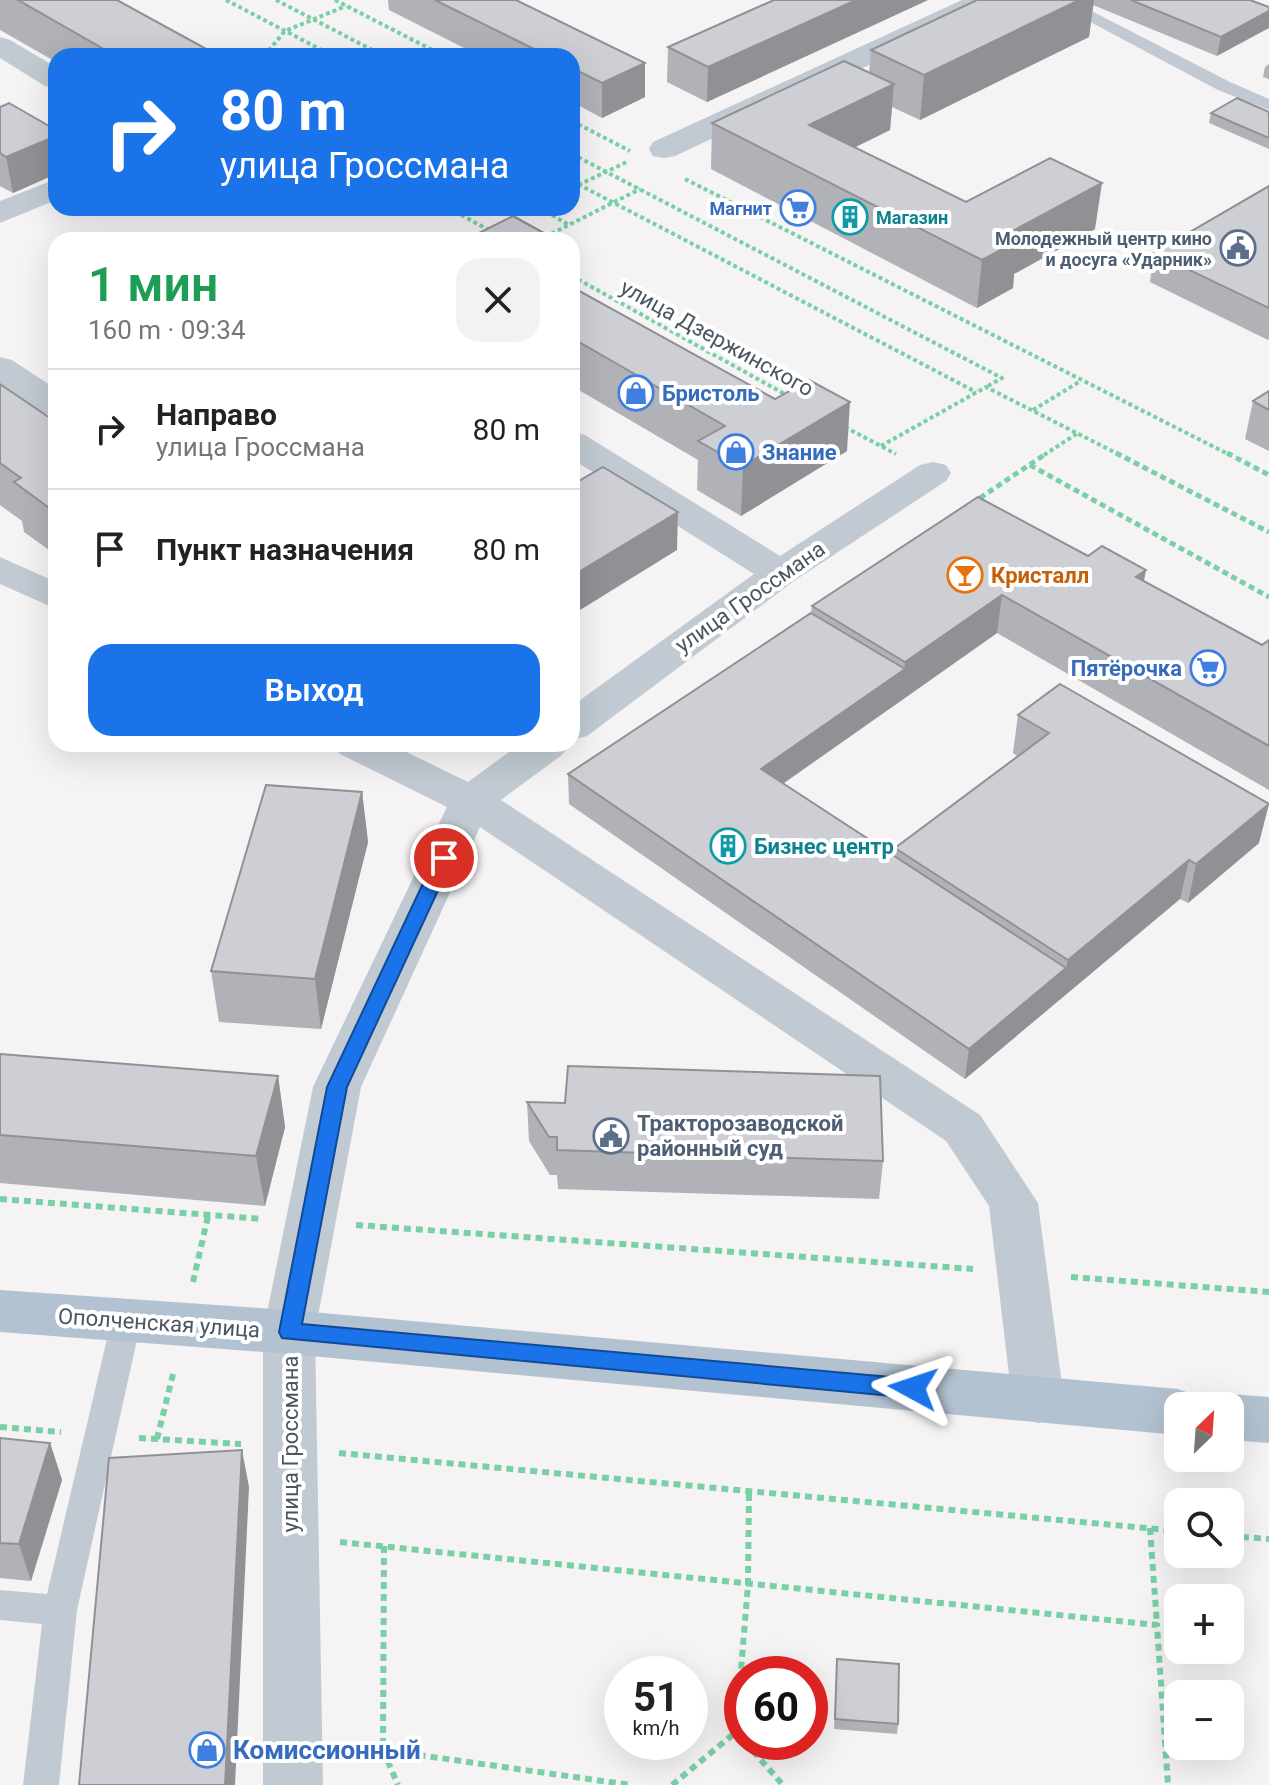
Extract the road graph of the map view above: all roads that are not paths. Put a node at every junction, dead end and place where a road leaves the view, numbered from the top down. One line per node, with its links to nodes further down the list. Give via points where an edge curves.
1 (985, 0): 6 (street)
2 (1057, 0): 5 (lane)
3 (0, 46): 4 (street)
4 (48, 75)
5 (1269, 105)
6 (652, 153)
7 (48, 192): 8 (street)
8 (0, 213)
9 (0, 367): 10 (street)
10 (48, 400)
11 (580, 448): 12 (street)
12 (610, 466): 14 (street); 16 (street)
13 (933, 473): 16 (street, улица Гроссмана)
14 (580, 483)
15 (0, 569): 17 (street)
16 (780, 573): 18 (street, улица Гроссмана)
17 (48, 593)
18 (580, 720)
19 (371, 752): 21 (street)
20 (537, 752): 21 (street, улица Гроссмана)
21 (471, 801): 24 (street, улица Гроссмана, via 337,1087); 25 (street, via 963,1128 1013,1203)
22 (0, 1311): 23 (main road, Ополченская улица)
23 (126, 1322): 24 (main road, Ополченская улица); 30 (lane)
24 (289, 1332): 25 (main road, Ополченская улица); 32 (street, улица Гроссмана)
25 (1038, 1400): 26 (main road, Ополченская улица)
26 (1164, 1411)
27 (1244, 1418): 28 (main road)
28 (1269, 1420)
29 (0, 1605): 30 (lane)
30 (60, 1610): 31 (lane)
31 (41, 1785)
32 (293, 1785)

